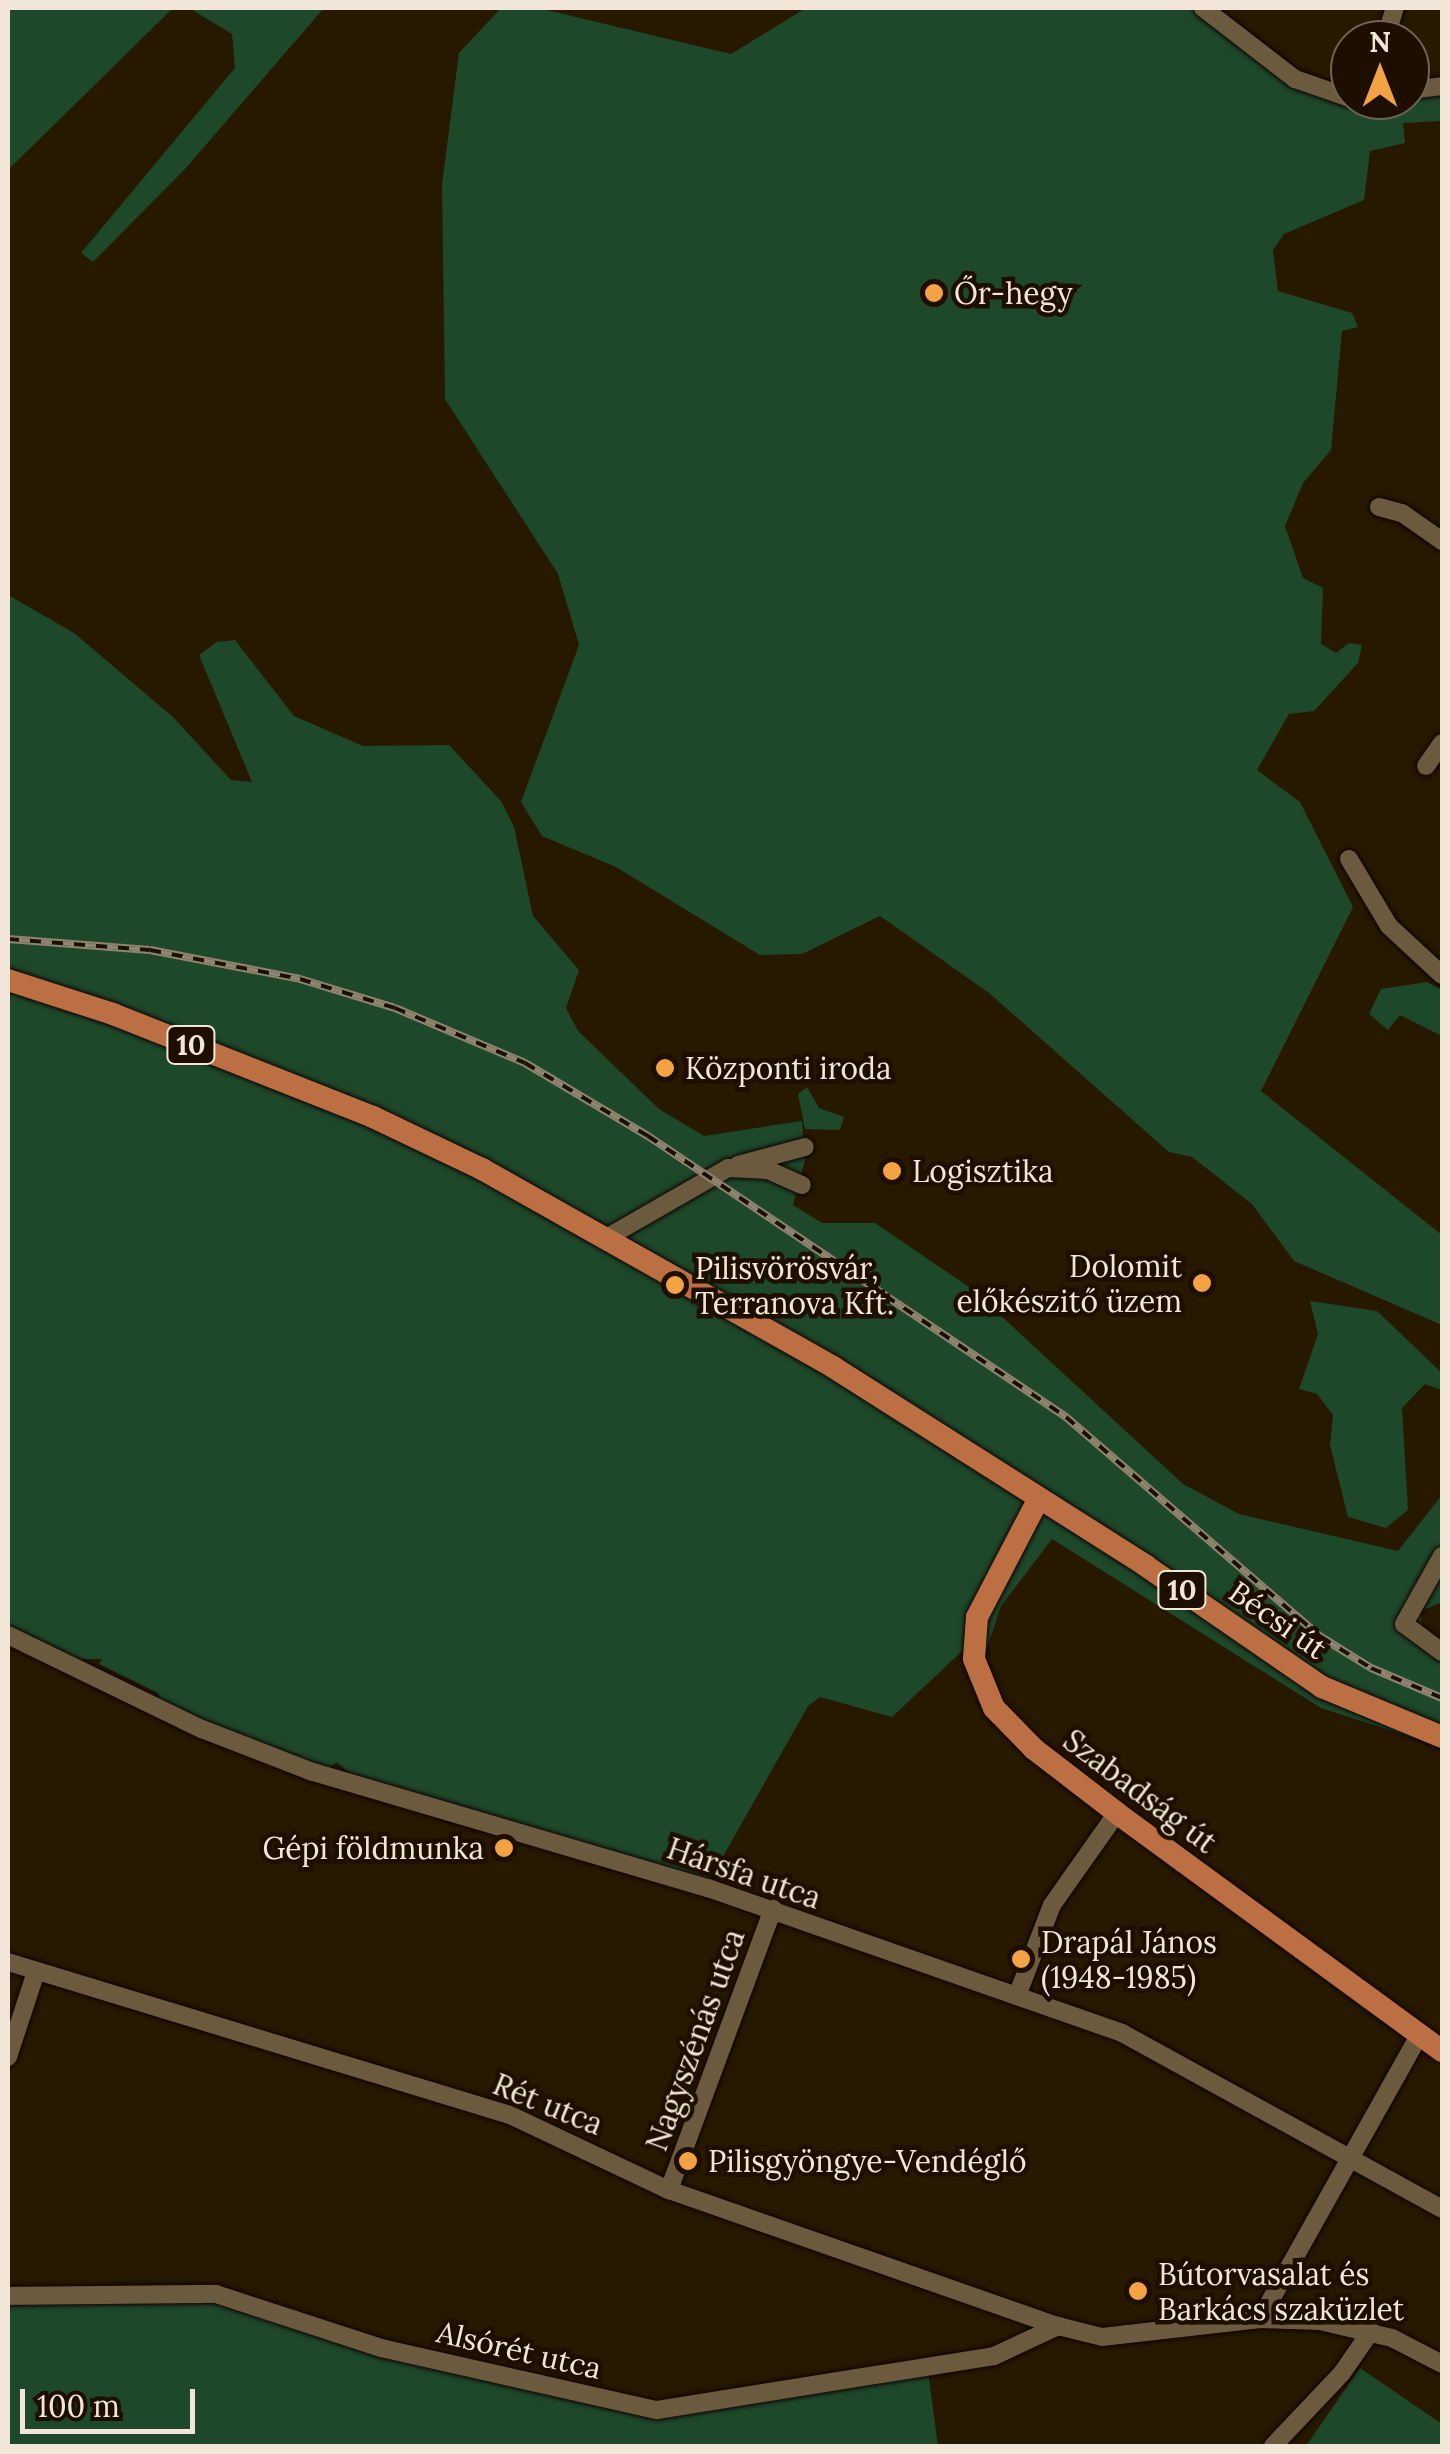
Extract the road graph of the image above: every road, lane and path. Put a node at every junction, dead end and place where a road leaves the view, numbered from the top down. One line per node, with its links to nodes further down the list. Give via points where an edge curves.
1 (1203, 8): 2 (street, via 1295,79)
2 (1330, 91)
3 (1379, 507): 4 (street, via 1402,513)
4 (1442, 540)
5 (1442, 742): 6 (street)
6 (1426, 766)
7 (1350, 858): 8 (street, via 1389,926)
8 (1442, 975)
9 (8, 980): 14 (main road, 10, via 113,1014 373,1117)
10 (804, 1148): 11 (street)
11 (728, 1168): 12 (street, via 768,1170); 13 (street)
12 (802, 1184)
13 (643, 1222): 14 (street); 15 (street, via 636,1235)
14 (608, 1237): 15 (main road, 10)
15 (641, 1255): 16 (main road, 10)
16 (1039, 1498): 20 (main road, Bécsi út / 10, via 1322,1688); 21 (main road, Szabadság út, via 990,1582 977,1618 974,1659 1011,1729)
17 (1442, 1556): 19 (street, via 1404,1624)
18 (8, 1635): 22 (street, Hársfa utca, via 202,1729 312,1772)
19 (1442, 1652)
20 (1442, 1737)
21 (1117, 1813): 25 (street, via 1052,1905); 26 (main road, Szabadság út)
22 (772, 1909): 25 (street, Hársfa utca); 30 (street, Nagyszénás utca)
23 (8, 1962): 24 (street, Rét utca)
24 (36, 1972): 28 (street); 30 (street, Rét utca, via 510,2115)
25 (1017, 1996): 29 (street, Hársfa utca, via 1148,2043)
26 (1420, 2034): 27 (main road, Szabadság út); 29 (street)
27 (1442, 2051)
28 (8, 2057)
29 (1350, 2157): 31 (street, Hársfa utca); 33 (street)
30 (669, 2190): 34 (street, Rét utca)
31 (1442, 2209)
32 (8, 2296): 34 (street, Alsórét utca, via 216,2294 382,2348 656,2410 819,2388 1021,2346)
33 (1260, 2319): 34 (street, Rét utca, via 1102,2337); 35 (street, Rét utca)
34 (1058, 2326)
35 (1370, 2330): 36 (street, Rét utca); 37 (street, via 1352,2360)
36 (1442, 2364)
37 (1273, 2446)

